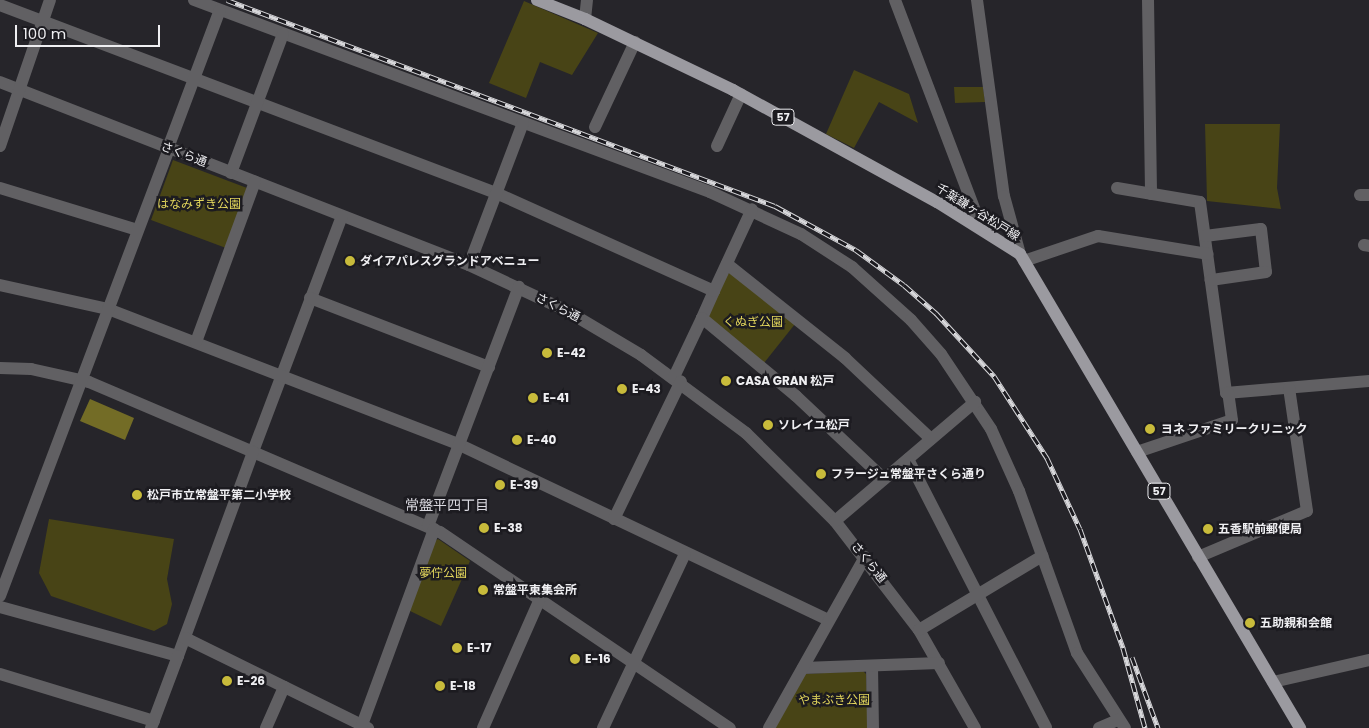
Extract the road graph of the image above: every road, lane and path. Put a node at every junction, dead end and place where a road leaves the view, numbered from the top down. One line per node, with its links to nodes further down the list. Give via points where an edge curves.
1 (50, 0): 11 (street)
2 (194, 0): 9 (street)
3 (536, 0): 10 (main road, 千葉鎌ヶ谷松戸線 / 57)
4 (587, 0): 10 (street)
5 (895, 0): 32 (street)
6 (977, 0): 36 (street, via 1004,196)
7 (1148, 0): 29 (street)
8 (0, 5): 11 (street)
9 (220, 10): 12 (street); 14 (street)
10 (585, 19): 13 (main road, 千葉鎌ヶ谷松戸線 / 57)
11 (43, 21): 14 (street); 16 (street)
12 (283, 34): 18 (street); 19 (street)
13 (635, 42): 17 (main road, 千葉鎌ヶ谷松戸線 / 57); 20 (street)
14 (194, 78): 18 (street); 23 (street)
15 (0, 82): 16 (street, さくら通)
16 (20, 90): 21 (street); 23 (street, さくら通)
17 (741, 94): 22 (street); 32 (main road, 千葉鎌ヶ谷松戸線 / 57)
18 (258, 102): 24 (street); 28 (street)
19 (523, 123): 28 (street); 30 (street)
20 (595, 127)
21 (0, 146)
22 (717, 146)
23 (168, 148): 24 (street, さくら通); 33 (street)
24 (231, 173): 25 (street, さくら通)
25 (255, 182): 31 (street, さくら通); 46 (street)
26 (0, 188): 33 (street)
27 (1117, 188): 29 (street)
28 (496, 193): 38 (street); 42 (street)
29 (1151, 194): 34 (street, via 1200,202)
30 (752, 210): 37 (street); 55 (street, via 828,251 884,294 941,354)
31 (342, 216): 38 (street, さくら通); 43 (street)
32 (982, 229): 36 (main road, 千葉鎌ヶ谷松戸線 / 57)
33 (137, 230): 44 (street)
34 (1205, 236): 35 (street); 39 (street, via 1261,229 1266,272)
35 (1208, 254): 36 (street, via 1098,236); 39 (street)
36 (1022, 257): 59 (main road, 千葉鎌ヶ谷松戸線 / 57)
37 (727, 264): 42 (street); 56 (street, via 845,358)
38 (469, 266): 41 (street, さくら通)
39 (1211, 280): 54 (street)
40 (0, 285): 44 (street)
41 (519, 287): 47 (street); 50 (street, さくら通, via 610,335)
42 (714, 291): 45 (street)
43 (310, 298): 47 (street); 49 (street)
44 (108, 309): 46 (street); 52 (street)
45 (702, 318): 50 (street); 61 (street, via 796,396)
46 (196, 342): 49 (street)
47 (489, 367): 57 (street)
48 (0, 368): 52 (street, via 46,371)
49 (281, 376): 57 (street); 58 (street)
50 (677, 379): 62 (street); 63 (street, さくら通, via 752,439)
51 (1369, 381): 53 (street)
52 (80, 382): 58 (street, via 94,384); 70 (street)
53 (1289, 388): 54 (street); 68 (street, via 1307,511)
54 (1227, 393): 59 (street, via 1232,420)
55 (975, 402): 56 (street); 67 (street, via 1005,458)
56 (931, 439): 60 (street)
57 (460, 445): 62 (street); 64 (street)
58 (253, 452): 64 (street); 75 (street)
59 (1137, 452): 68 (main road, 千葉鎌ヶ谷松戸線 / 57)
60 (908, 459): 61 (street); 69 (street)
61 (884, 479): 63 (street)
62 (614, 519): 65 (street)
63 (835, 522): 66 (street, さくら通)
64 (431, 528): 71 (street); 87 (street)
65 (685, 554): 73 (street); 78 (street)
66 (865, 556): 73 (street); 74 (street, さくら通)
67 (1042, 556): 69 (street); 86 (street, via 1077,653)
68 (1198, 557): 83 (main road, 千葉鎌ヶ谷松戸線 / 57)
69 (979, 594): 74 (street); 95 (street)
70 (0, 596)
71 (539, 601): 78 (street); 89 (street)
72 (0, 607): 76 (street)
73 (828, 620): 81 (street)
74 (920, 630): 79 (street, さくら通)
75 (185, 638): 76 (street); 84 (street)
76 (178, 656): 85 (street)
77 (1369, 660): 83 (street)
78 (634, 663): 90 (street); 91 (street)
79 (939, 663): 80 (street); 94 (street, さくら通)
80 (872, 666): 81 (street); 93 (street)
81 (803, 668): 92 (street)
82 (0, 674): 85 (street)
83 (1272, 682): 97 (main road, 千葉鎌ヶ谷松戸線 / 57)
84 (284, 688): 87 (street); 88 (street)
85 (152, 724)
86 (1121, 724): 96 (street)
87 (365, 726)
88 (266, 728)
89 (483, 728)
90 (603, 728)
91 (730, 728)
92 (769, 728)
93 (873, 728)
94 (975, 728)
95 (1046, 728)
96 (1099, 728)
97 (1300, 728)

